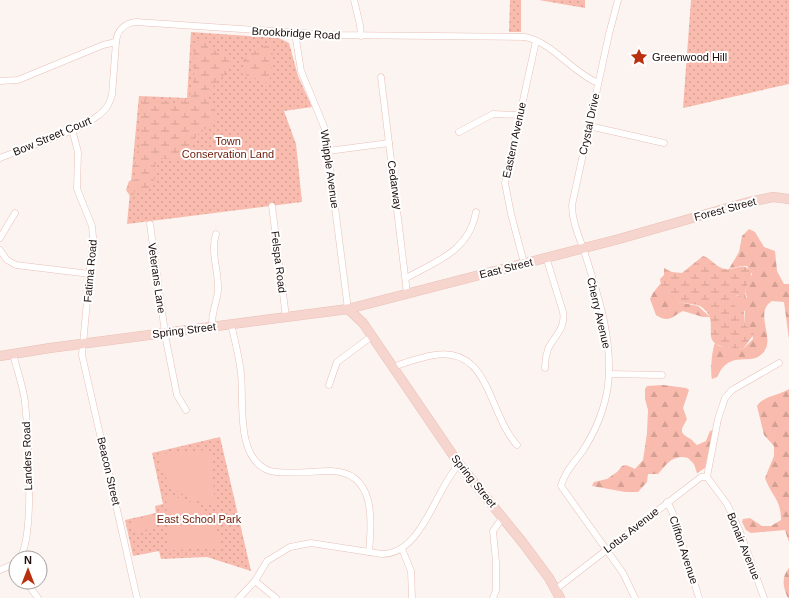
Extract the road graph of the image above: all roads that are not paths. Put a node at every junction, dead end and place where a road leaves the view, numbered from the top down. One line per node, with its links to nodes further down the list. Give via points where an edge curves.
1 (354, 0): 4 (street)
2 (618, 0): 9 (street, Crystal Drive)
3 (295, 33): 4 (street, Brookbridge Road); 6 (street, Brookbridge Road, via 136,22 122,29); 16 (street, Whipple Avenue, via 301,71 322,121)
4 (361, 36): 5 (street, Brookbridge Road, via 518,37)
5 (536, 41): 9 (street, Brookbridge Road, via 587,78); 10 (street, Eastern Avenue)
6 (116, 42): 8 (street, via 18,80); 12 (street, Bow Street Court, via 109,103 99,115)
7 (381, 77): 14 (street, Cedarway)
8 (0, 81)
9 (598, 83): 11 (street, Crystal Drive)
10 (519, 115): 13 (street, via 493,114); 29 (street, Eastern Avenue, via 505,185)
11 (588, 126): 15 (street); 26 (street, Crystal Drive, via 572,205)
12 (72, 129): 17 (street, Bow Street Court); 30 (street, Fatima Road, via 78,152 77,189 93,232)
13 (459, 132)
14 (389, 143): 16 (street); 31 (street, Cedarway)
15 (664, 143)
16 (328, 151): 34 (street, Whipple Avenue)
17 (0, 158)
18 (789, 199): 23 (main road, Forest Street, via 753,201)
19 (272, 206): 35 (street, Felspa Road)
20 (476, 212): 31 (street, via 470,232 459,246)
21 (15, 213): 25 (street)
22 (150, 224): 39 (street, Veterans Lane)
23 (663, 226): 26 (main road, East Street)
24 (216, 234): 38 (street, via 213,244 218,289 212,313)
25 (0, 238)
26 (582, 248): 28 (main road, East Street); 47 (street, Cherry Avenue, via 605,328)
27 (0, 250): 30 (street, via 7,260 19,266)
28 (546, 257): 29 (main road, East Street); 46 (street, via 564,322 548,348)
29 (524, 263): 32 (main road, East Street)
30 (90, 274): 41 (street, Fatima Road)
31 (406, 278): 32 (street, Cedarway)
32 (407, 294): 33 (main road, East Street)
33 (362, 306): 34 (main road, East Street); 36 (main road)
34 (348, 309): 35 (main road, Spring Street); 36 (main road, Spring Street)
35 (286, 317): 37 (main road, Spring Street)
36 (363, 323): 40 (main road, Spring Street)
37 (231, 324): 38 (main road, Spring Street); 59 (street, via 241,374 243,428 253,458 260,466 273,472 336,471 354,479 364,489 370,503)
38 (212, 327): 39 (main road, Spring Street)
39 (165, 333): 41 (main road, Spring Street); 50 (street, Veterans Lane, via 177,395)
40 (372, 336): 45 (main road, Spring Street); 49 (street, via 337,362)
41 (83, 344): 42 (main road, Spring Street); 62 (street, Beacon Street, via 82,356)
42 (13, 354): 43 (main road, Spring Street); 57 (street, Landers Road, via 25,402 28,534)
43 (0, 356)
44 (779, 363): 53 (street, via 732,390 725,398 718,419)
45 (394, 367): 51 (street, via 408,361 441,354 454,354 466,359 478,371 503,423); 52 (main road, Spring Street)
46 (544, 368)
47 (609, 374): 48 (street); 58 (street, Cherry Avenue, via 606,397 596,428 564,476 562,487)
48 (662, 374)
49 (329, 385)
50 (186, 410)
51 (517, 445)
52 (459, 464): 55 (main road, Spring Street); 56 (street, via 442,486 417,533)
53 (707, 477): 54 (street, Lotus Avenue, via 702,477); 70 (street, Bonair Avenue, via 727,504 740,529)
54 (667, 502): 58 (street, Lotus Avenue); 69 (street, Clifton Avenue)
55 (503, 517): 61 (main road, Spring Street); 66 (street, via 493,531 496,588)
56 (402, 549): 59 (street, via 389,554); 65 (street, via 411,571)
57 (24, 550)
58 (606, 550): 61 (street, Lotus Avenue); 68 (street, via 623,573)
59 (369, 552): 60 (street, via 318,544 296,545 270,558)
60 (255, 581): 63 (street); 64 (street)
61 (556, 589): 67 (main road, Spring Street)
62 (137, 598)
63 (239, 598)
64 (276, 598)
65 (412, 598)
66 (493, 598)
67 (560, 598)
68 (635, 598)
69 (699, 598)
70 (764, 598)

